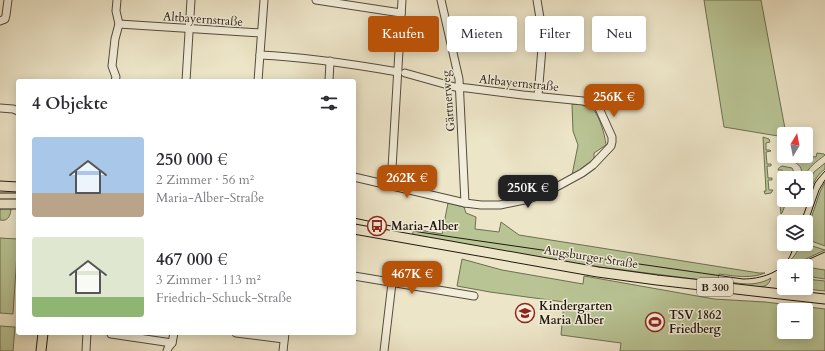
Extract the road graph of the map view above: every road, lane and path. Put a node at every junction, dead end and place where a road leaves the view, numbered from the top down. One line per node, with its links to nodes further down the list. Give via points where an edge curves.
1 (8, 0): 10 (street, via 5,19)
2 (116, 0): 11 (street)
3 (192, 0): 12 (street)
4 (264, 0): 13 (street)
5 (316, 0): 9 (street)
6 (402, 0): 9 (street)
7 (441, 0): 21 (street, Gärtnerweg)
8 (537, 0): 22 (street, via 543,36)
9 (401, 13): 16 (street)
10 (0, 21)
11 (119, 24): 12 (street, Altbayernstraße); 17 (street, via 114,39 112,66)
12 (190, 29): 13 (street, Altbayernstraße); 18 (street)
13 (261, 33): 14 (street)
14 (260, 55): 15 (street, Altbayernstraße); 19 (street)
15 (330, 61): 16 (street, Altbayernstraße); 20 (street)
16 (401, 72): 21 (street, Altbayernstraße); 26 (street)
17 (116, 79)
18 (186, 79)
19 (258, 79)
20 (329, 79)
21 (460, 88): 22 (street, Altbayernstraße); 29 (street, Gärtnerweg)
22 (538, 96): 29 (street, Altbayernstraße, via 583,101 598,106 612,137 611,146 582,173 529,199 500,205)
23 (0, 108): 24 (street)
24 (16, 110)
25 (356, 177): 26 (street)
26 (391, 185): 29 (street)
27 (0, 186): 28 (main road)
28 (16, 187)
29 (465, 203)
30 (0, 204): 31 (main road)
31 (16, 204)
32 (356, 229): 36 (main road, Augsburger Straße / B 300, via 598,272)
33 (356, 276): 34 (street)
34 (392, 283): 35 (street); 48 (street)
35 (474, 296)
36 (825, 299)
37 (43, 335): 44 (main road)
38 (87, 335): 45 (street)
39 (123, 335): 43 (street)
40 (174, 335): 43 (street)
41 (269, 335): 42 (street)
42 (285, 336): 47 (street)
43 (172, 343): 46 (street)
44 (41, 351)
45 (86, 351)
46 (167, 351)
47 (283, 351)
48 (384, 351)

